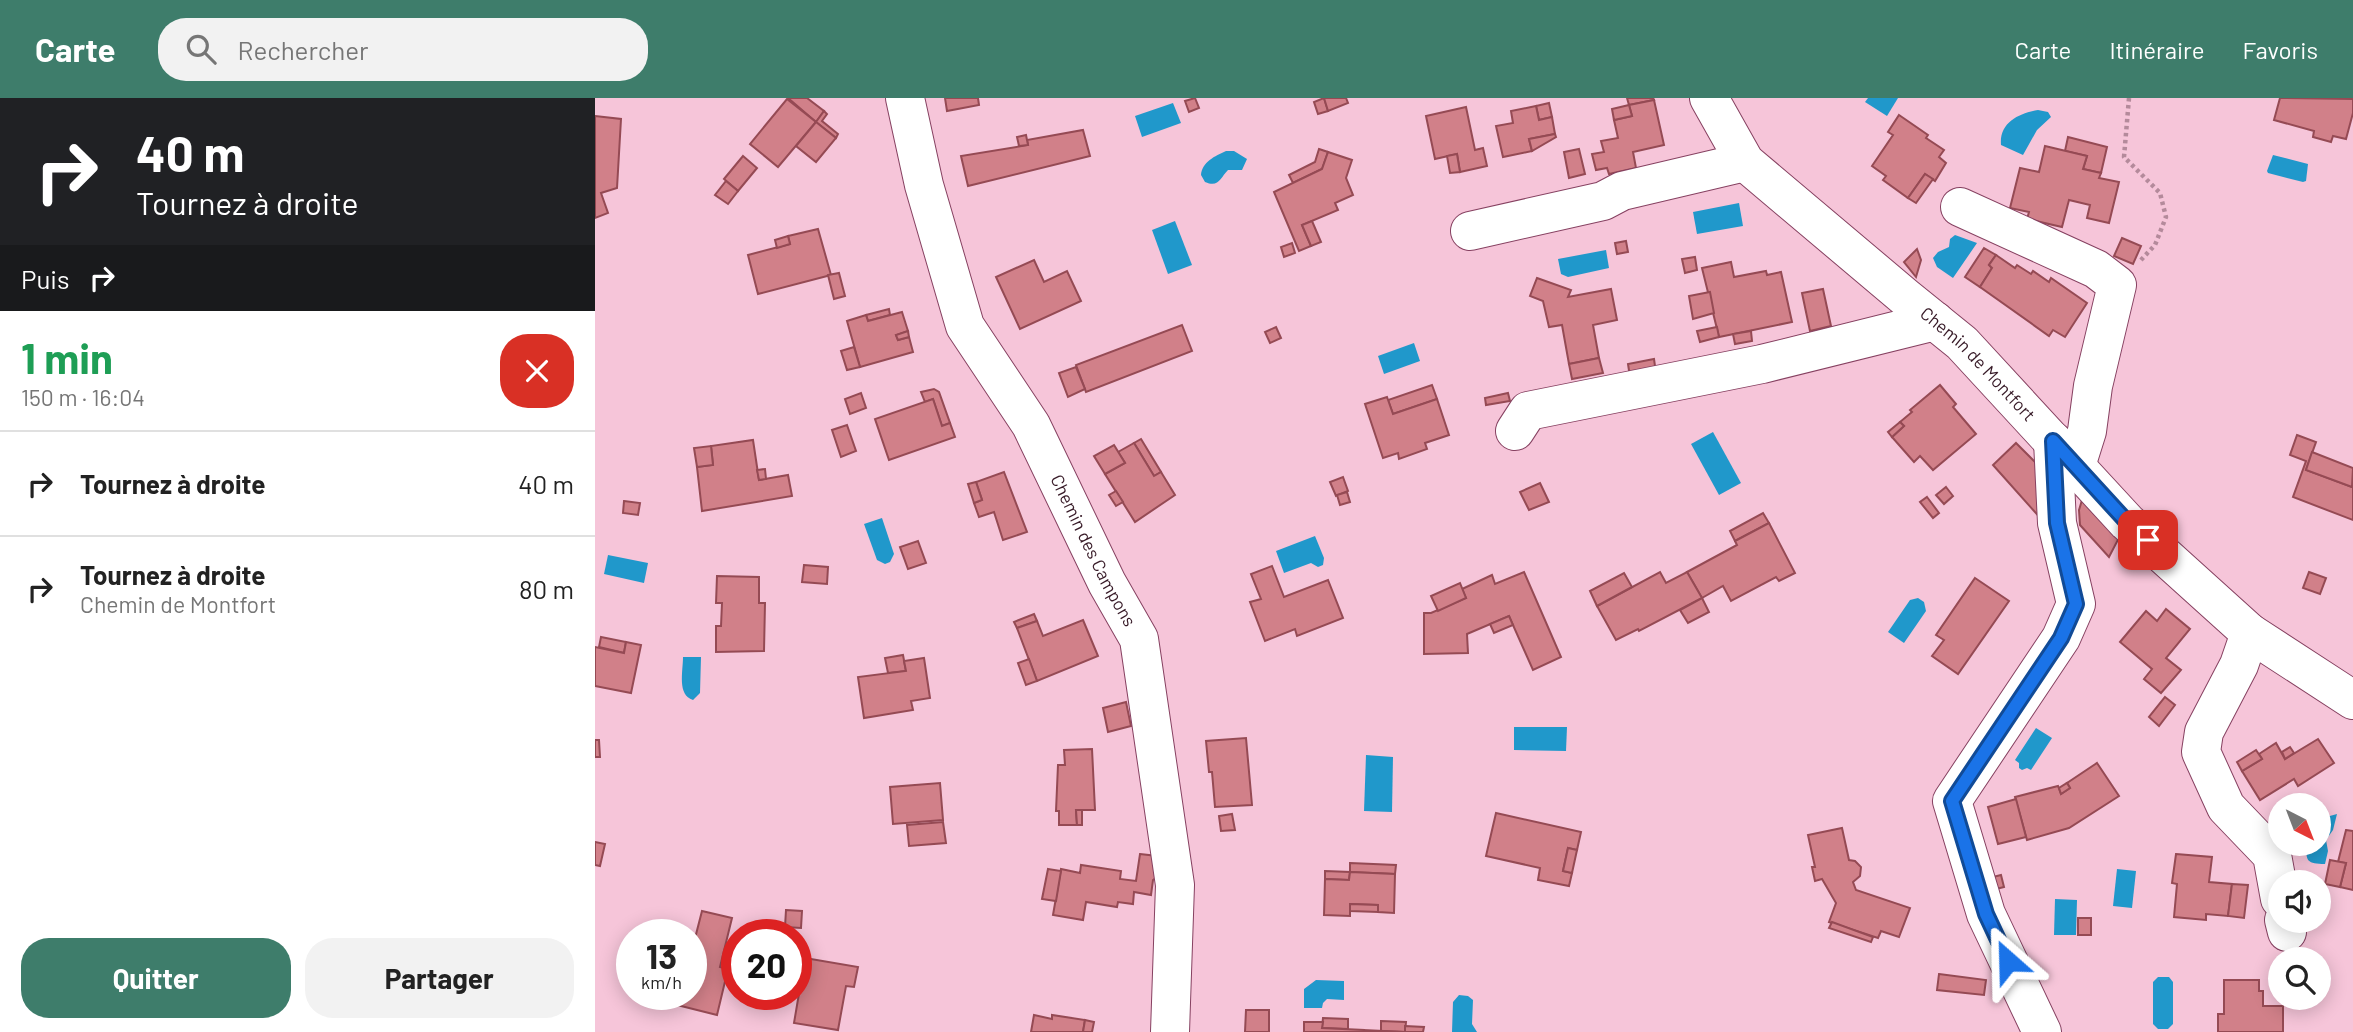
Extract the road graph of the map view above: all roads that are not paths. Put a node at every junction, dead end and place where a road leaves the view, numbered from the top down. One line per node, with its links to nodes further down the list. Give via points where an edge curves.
1 (905, 98): 12 (street, Chemin des Campons, via 924,186 965,326 1031,425 1139,639 1175,885)
2 (1709, 98): 3 (street, Chemin de Montfort)
3 (1745, 162): 5 (street); 6 (street, Chemin de Montfort)
4 (1960, 207): 8 (street, via 2096,269 2117,285 2087,430)
5 (1470, 231)
6 (1935, 321): 7 (street, via 1762,364 1528,411); 8 (street, Chemin de Montfort, via 1962,342)
7 (1515, 431)
8 (2065, 454): 9 (street, Chemin de Montfort, via 2127,522); 13 (street, via 2057,523 2076,604 2061,638 1952,801 1986,914)
9 (2250, 633): 10 (street, Chemin de Montfort); 11 (street, via 2239,666 2204,732 2201,752 2227,807 2271,855)
10 (2353, 700)
11 (2274, 870)
12 (1170, 1032)
13 (2042, 1032)

